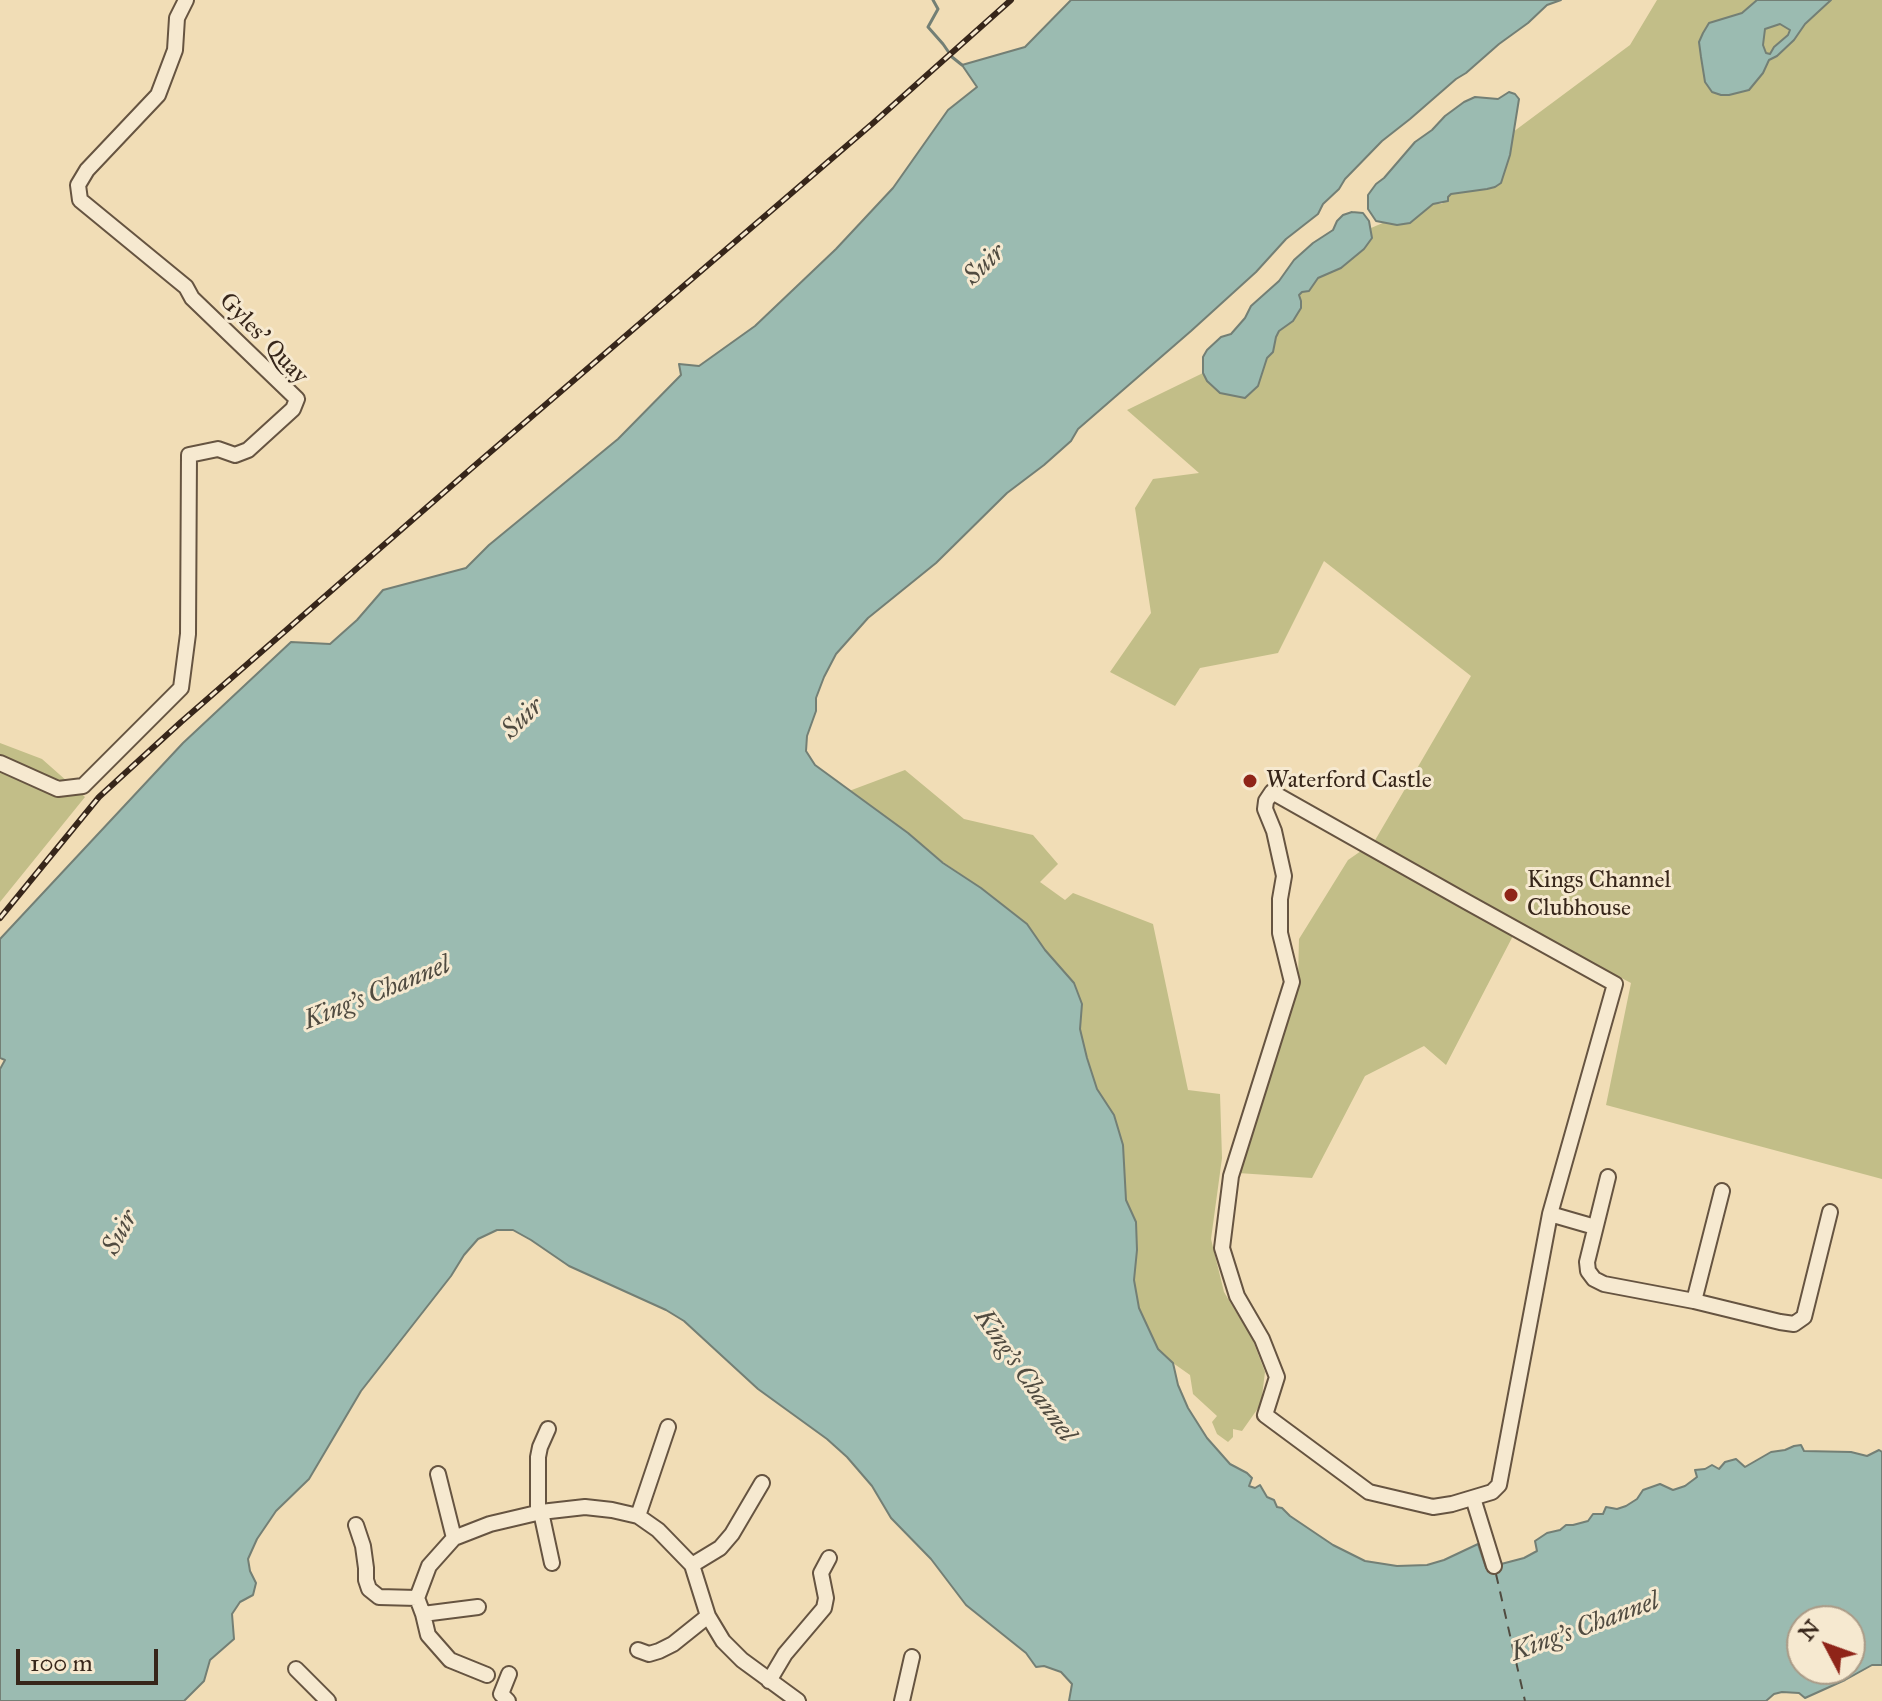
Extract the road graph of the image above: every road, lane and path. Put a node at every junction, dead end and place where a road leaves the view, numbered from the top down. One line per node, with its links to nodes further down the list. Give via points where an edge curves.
1 (186, 0): 2 (street, Gyles' Quay, via 158,95 87,170 78,185 80,200 186,287 297,399 293,409 248,450 189,455 188,634 181,688 83,786 58,789)
2 (0, 763)
3 (1608, 1177): 7 (street)
4 (1722, 1191): 8 (street)
5 (1830, 1212): 8 (street, via 1804,1317 1794,1324)
6 (1550, 1214): 7 (street); 13 (street, via 1499,1485); 13 (street, via 1615,984 1272,792 1265,809 1284,876 1280,933 1292,982 1231,1176 1222,1248 1237,1296 1277,1377 1265,1415 1369,1492 1433,1507)
7 (1595, 1227): 8 (street, via 1587,1262 1594,1279)
8 (1694, 1301)
9 (668, 1427): 15 (street)
10 (548, 1429): 14 (street, via 538,1457)
11 (438, 1474): 17 (street)
12 (762, 1483): 20 (street, via 732,1534)
13 (1473, 1498): 21 (street)
14 (540, 1513): 15 (street, via 585,1507); 17 (street); 19 (street)
15 (638, 1516): 20 (street)
16 (356, 1525): 22 (street, via 369,1589 379,1597)
17 (454, 1538): 22 (street, via 429,1566)
18 (829, 1558): 31 (street, via 821,1573 824,1608)
19 (552, 1563)
20 (692, 1565): 25 (street)
21 (1494, 1566)
22 (417, 1598): 24 (street)
23 (478, 1607): 24 (street)
24 (423, 1614): 30 (street, via 428,1635 450,1660)
25 (708, 1616): 26 (street, via 659,1651); 31 (street, via 723,1641)
26 (638, 1650)
27 (912, 1657): 35 (street)
28 (296, 1669): 32 (street)
29 (509, 1674): 33 (street, via 501,1694)
30 (487, 1675)
31 (769, 1681): 34 (street)
32 (328, 1701)
33 (508, 1701)
34 (798, 1701)
35 (902, 1701)

